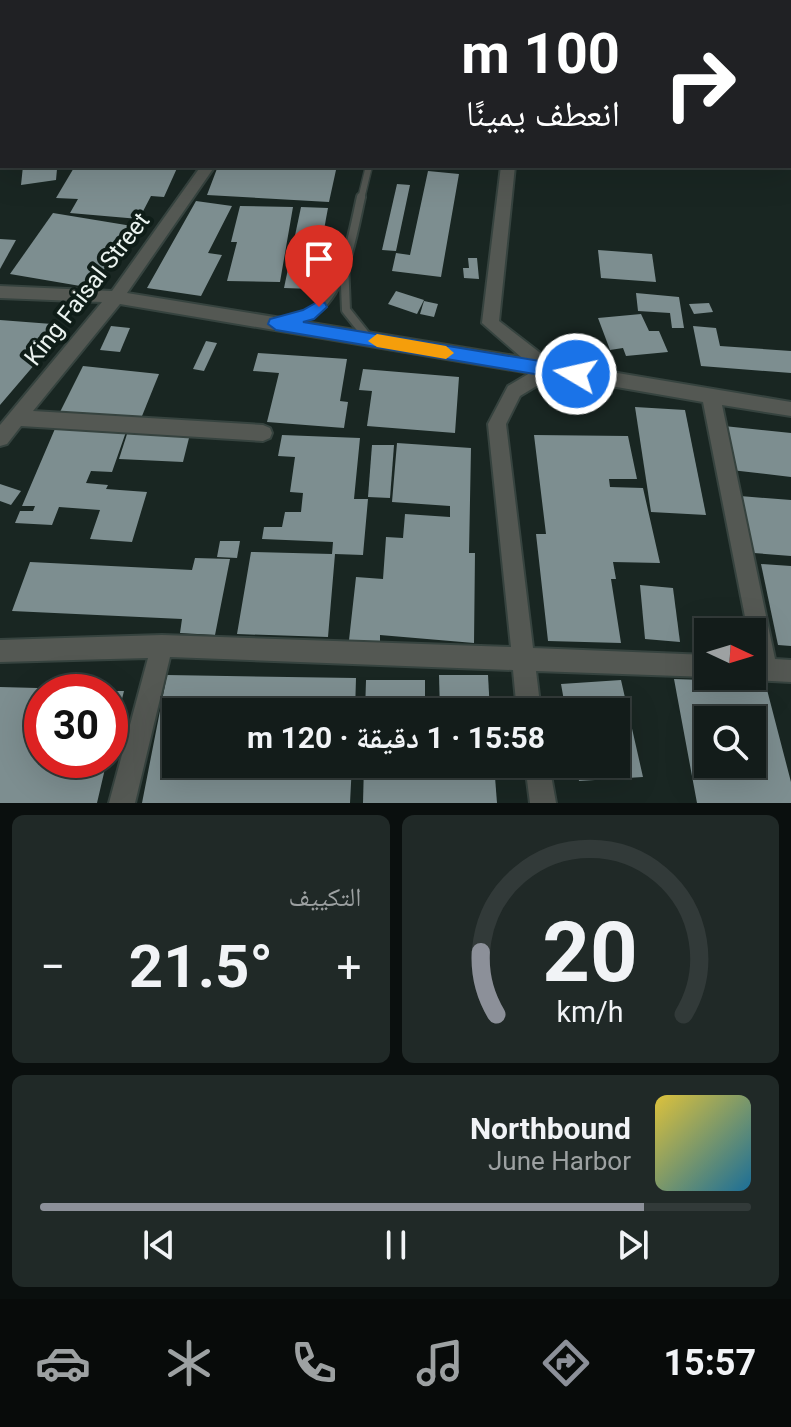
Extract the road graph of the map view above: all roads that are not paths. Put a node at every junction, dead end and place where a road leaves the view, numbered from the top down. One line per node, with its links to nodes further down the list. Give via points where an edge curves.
1 (207, 168): 6 (street, King Faisal Street)
2 (368, 168): 4 (lane)
3 (508, 168): 9 (street, via 490,323)
4 (344, 259): 7 (lane, via 319,307); 8 (lane, via 346,310)
5 (0, 292): 6 (street)
6 (116, 297): 7 (street); 12 (street, King Faisal Street)
7 (276, 324): 8 (street)
8 (369, 339): 9 (street)
9 (549, 370): 10 (street); 18 (street, via 514,391 497,424)
10 (711, 396): 11 (street); 15 (street)
11 (791, 409)
12 (16, 418): 13 (street); 14 (street, King Faisal Street)
13 (263, 433)
14 (0, 438)
15 (750, 618)
16 (162, 646): 17 (street); 18 (street); 24 (street)
17 (0, 651)
18 (521, 658): 19 (street); 22 (street)
19 (694, 665)
20 (766, 669): 21 (street)
21 (791, 671)
22 (527, 698)
23 (539, 778): 25 (street)
24 (122, 803)
25 (543, 803)

